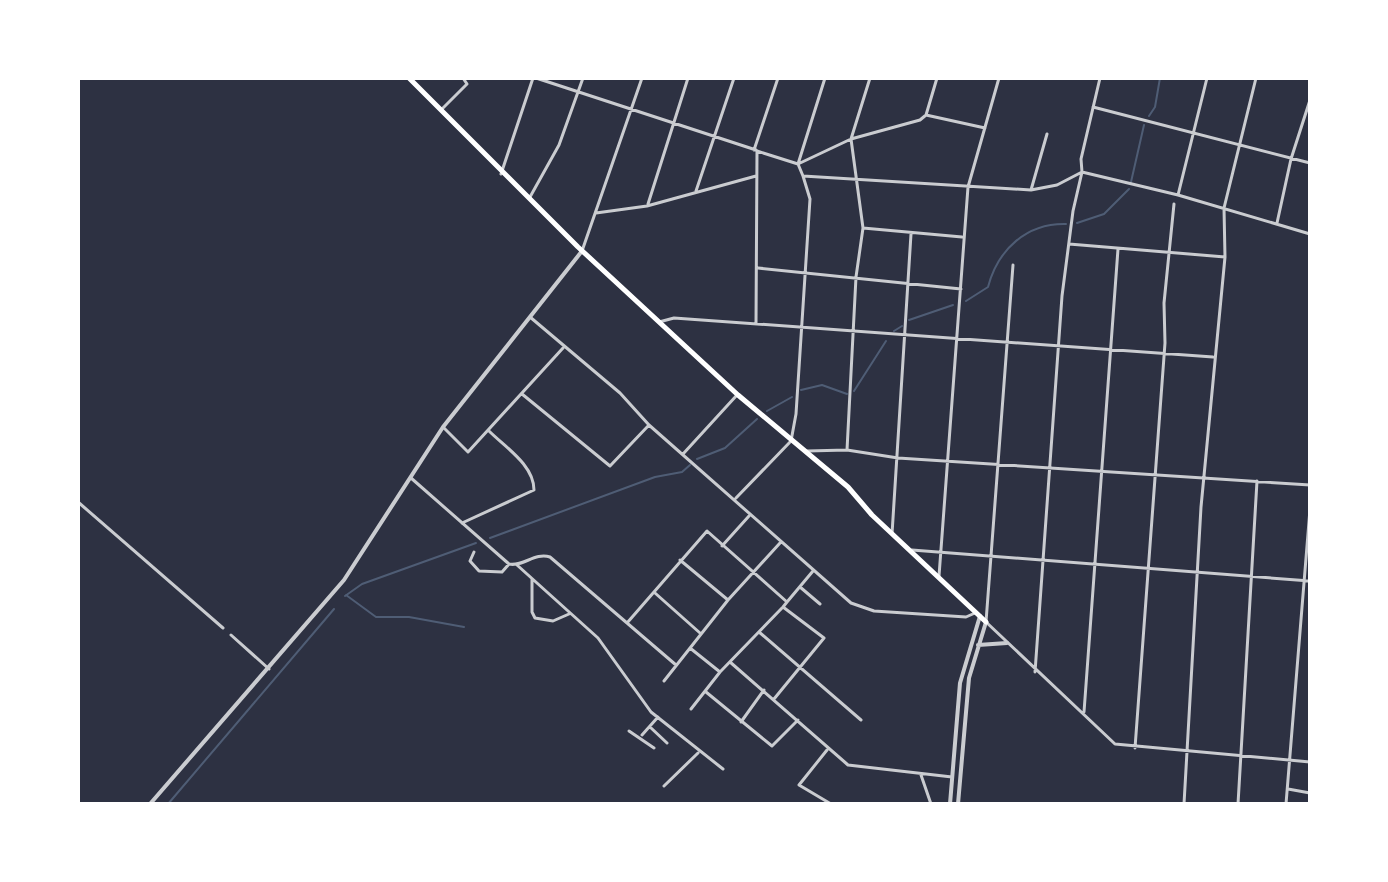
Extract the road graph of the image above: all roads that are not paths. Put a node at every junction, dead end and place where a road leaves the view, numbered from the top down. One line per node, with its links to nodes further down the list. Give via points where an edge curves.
1 (409, 78): 20 (main road)
2 (463, 78): 20 (street, via 467,84)
3 (534, 78): 16 (street); 34 (street)
4 (583, 78): 16 (street)
5 (642, 78): 19 (street)
6 (688, 78): 22 (street)
7 (734, 78): 26 (street)
8 (778, 78): 29 (street)
9 (825, 78): 32 (street)
10 (870, 78): 27 (street)
11 (937, 78): 21 (street)
12 (999, 78): 23 (street)
13 (1100, 78): 18 (street)
14 (1207, 78): 24 (street)
15 (1256, 78): 28 (street)
16 (579, 91): 19 (street); 42 (street, via 559,145)
17 (1310, 100): 30 (street)
18 (1093, 107): 24 (street); 33 (street)
19 (633, 109): 22 (street); 46 (street)
20 (441, 111): 34 (main road)
21 (926, 115): 23 (street); 27 (street)
22 (674, 121): 26 (street); 44 (street)
23 (985, 128): 38 (street)
24 (1192, 132): 28 (street); 41 (street)
25 (1047, 134): 39 (street)
26 (717, 135): 29 (street); 40 (street)
27 (851, 139): 32 (street); 37 (street)
28 (1239, 144): 30 (street); 45 (street)
29 (756, 150): 32 (street); 35 (street)
30 (1291, 159): 31 (street); 47 (street)
31 (1310, 163)
32 (798, 164): 36 (street)
33 (1082, 172): 39 (street); 41 (street); 52 (street)
34 (501, 174): 42 (main road)
35 (757, 175): 40 (street); 58 (street)
36 (803, 176): 37 (street); 59 (street, via 810,199)
37 (859, 180): 38 (street); 48 (street)
38 (968, 187): 39 (street); 51 (street)
39 (1031, 190)
40 (696, 191): 44 (street)
41 (1178, 195): 45 (street)
42 (528, 200): 54 (main road)
43 (1174, 204): 55 (street)
44 (647, 206): 46 (street)
45 (1224, 208): 47 (street); 56 (street)
46 (596, 213): 54 (street)
47 (1277, 223): 50 (street)
48 (863, 228): 49 (street); 60 (street)
49 (911, 234): 51 (street); 61 (street)
50 (1310, 234)
51 (963, 237): 62 (street)
52 (1069, 244): 53 (street); 71 (street)
53 (1118, 249): 55 (street); 73 (street)
54 (582, 251): 63 (street); 64 (main road)
55 (1168, 253): 56 (street); 74 (street)
56 (1225, 257): 75 (street)
57 (1013, 265): 70 (street)
58 (758, 268): 59 (street); 65 (street)
59 (805, 273): 60 (street); 66 (street)
60 (856, 277): 61 (street); 67 (street)
61 (907, 285): 62 (street); 68 (street)
62 (961, 289): 69 (street)
63 (530, 317): 72 (street); 79 (street)
64 (659, 322): 65 (street, via 674,318); 77 (main road)
65 (756, 324): 66 (street)
66 (803, 325): 67 (street); 81 (street)
67 (853, 330): 68 (street); 82 (street)
68 (904, 337): 69 (street); 85 (street)
69 (957, 338): 70 (street); 86 (street)
70 (1006, 341): 71 (street); 87 (street)
71 (1061, 345): 73 (street); 88 (street)
72 (564, 347): 76 (street); 78 (street)
73 (1110, 349): 74 (street); 89 (street)
74 (1163, 352): 75 (street); 90 (street)
75 (1213, 357): 92 (street)
76 (522, 394): 78 (street, via 610,466); 80 (street)
77 (738, 395): 81 (main road); 84 (street)
78 (649, 425): 84 (street)
79 (443, 427): 80 (street, via 468,452); 91 (street)
80 (489, 431): 99 (street, via 526,468 534,490)
81 (791, 441): 83 (main road); 95 (street)
82 (847, 450): 83 (street); 85 (street)
83 (803, 451): 100 (main road, via 848,487)
84 (683, 454): 95 (street)
85 (898, 458): 86 (street); 100 (street)
86 (948, 460): 87 (street); 105 (street)
87 (998, 463): 88 (street); 106 (street)
88 (1050, 468): 89 (street); 108 (street)
89 (1101, 470): 90 (street); 111 (street)
90 (1156, 474): 92 (street); 112 (street)
91 (410, 477): 99 (street); 139 (street, via 344,580)
92 (1203, 478): 93 (street); 115 (street)
93 (1257, 481): 94 (street); 116 (street)
94 (1310, 485)
95 (736, 498): 98 (street)
96 (78, 502): 130 (street)
97 (1310, 509): 119 (street)
98 (750, 515): 101 (street); 102 (street)
99 (462, 523): 109 (street)
100 (892, 534): 103 (main road)
101 (781, 542): 113 (street); 114 (street)
102 (722, 546): 107 (street, via 707,531); 114 (street)
103 (908, 549): 105 (street); 118 (main road)
104 (474, 552): 109 (street, via 470,561 479,571 502,572)
105 (941, 554): 106 (street); 118 (street)
106 (991, 558): 108 (street); 128 (street)
107 (680, 560): 121 (street); 122 (street)
108 (1044, 563): 111 (street); 142 (street)
109 (509, 564): 110 (street)
110 (517, 565): 117 (street); 129 (street, via 547,555)
111 (1095, 566): 112 (street); 148 (street)
112 (1148, 567): 115 (street); 159 (street)
113 (813, 571): 120 (street); 127 (street, via 851,603 874,611)
114 (754, 572): 122 (street); 123 (street)
115 (1198, 572): 116 (street); 160 (street)
116 (1251, 577): 119 (street); 162 (street)
117 (532, 579): 126 (street); 126 (street, via 535,618 553,621)
118 (939, 580): 127 (main road)
119 (1308, 581): 163 (street)
120 (800, 587): 123 (street); 124 (street)
121 (654, 592): 129 (street); 132 (street)
122 (728, 600): 132 (street)
123 (787, 602): 125 (street)
124 (820, 604)
125 (783, 607): 131 (street); 140 (street, via 824,638)
126 (570, 613): 149 (street, via 598,638)
127 (978, 614): 128 (main road); 167 (street, via 963,670)
128 (986, 622): 134 (street); 135 (street)
129 (627, 623): 138 (street)
130 (223, 628)
131 (759, 632): 137 (street); 140 (street)
132 (700, 633): 136 (street)
133 (231, 635): 139 (street)
134 (1007, 643): 135 (street); 142 (street)
135 (978, 645): 175 (street, via 968,684)
136 (690, 648): 138 (street); 141 (street)
137 (730, 662): 141 (street); 144 (street)
138 (676, 665): 143 (street)
139 (269, 669): 171 (street)
140 (799, 669): 146 (street); 151 (street)
141 (720, 672): 145 (street)
142 (1035, 672): 148 (street)
143 (664, 681)
144 (764, 690): 146 (street); 152 (street)
145 (706, 692): 147 (street); 152 (street)
146 (774, 699): 150 (street)
147 (691, 709)
148 (1083, 714): 159 (street, via 1115,744)
149 (658, 717): 153 (street); 161 (street)
150 (798, 720): 152 (street, via 772,746); 158 (street)
151 (861, 720)
152 (741, 722)
153 (650, 727): 155 (street); 156 (street)
154 (629, 731): 155 (street)
155 (641, 736): 157 (street)
156 (667, 743)
157 (654, 748)
158 (829, 748): 166 (street, via 852,767); 172 (street, via 799,785)
159 (1135, 748): 160 (street)
160 (1189, 752): 162 (street); 176 (street)
161 (698, 753): 165 (street); 168 (street)
162 (1242, 756): 163 (street); 177 (street)
163 (1290, 760): 164 (street); 169 (street)
164 (1310, 762)
165 (723, 769)
166 (921, 775): 167 (street); 173 (street)
167 (952, 777): 174 (street)
168 (664, 786)
169 (1288, 789): 170 (street); 178 (street)
170 (1310, 793)
171 (150, 804)
172 (831, 804)
173 (931, 804)
174 (950, 804)
175 (958, 804)
176 (1184, 804)
177 (1238, 804)
178 (1286, 804)

